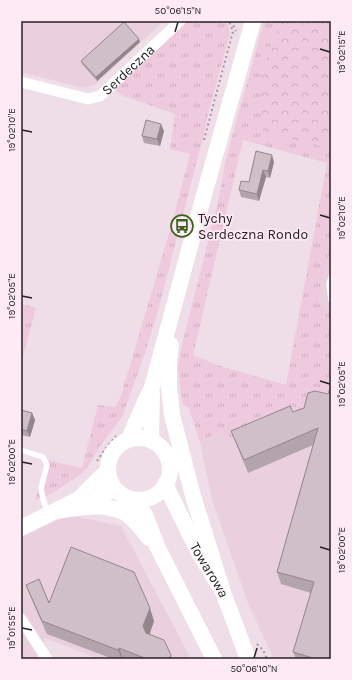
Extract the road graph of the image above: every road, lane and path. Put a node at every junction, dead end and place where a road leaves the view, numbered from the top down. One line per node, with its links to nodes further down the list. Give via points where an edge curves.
1 (180, 21): 4 (street, Serdeczna, via 100,96 88,99)
2 (229, 21): 5 (path, via 233,32)
3 (253, 21): 8 (street)
4 (21, 82)
5 (204, 140)
6 (331, 278): 7 (lane)
7 (331, 300)
8 (175, 302): 9 (street); 21 (street, via 169,361 172,415 193,496)
9 (152, 386): 10 (street); 11 (street)
10 (123, 437): 11 (street); 13 (street, via 108,462); 13 (path, via 105,448)
11 (151, 440): 14 (street, via 164,451 168,459 170,468)
12 (21, 450): 18 (lane, via 43,458 47,465 41,488 43,498)
13 (102, 466): 15 (street); 16 (street)
14 (165, 484): 17 (street, via 155,495); 21 (street, Towarowa, via 198,551)
15 (116, 490): 16 (street); 17 (street)
16 (79, 499): 18 (street)
17 (134, 500): 20 (street, via 144,515)
18 (52, 512): 19 (street); 20 (street, via 94,507 112,509 127,515)
19 (21, 528)
20 (157, 546): 24 (street)
21 (223, 592): 25 (street, Towarowa)
22 (21, 619): 23 (street)
23 (47, 659)
24 (214, 659)
25 (248, 659)

